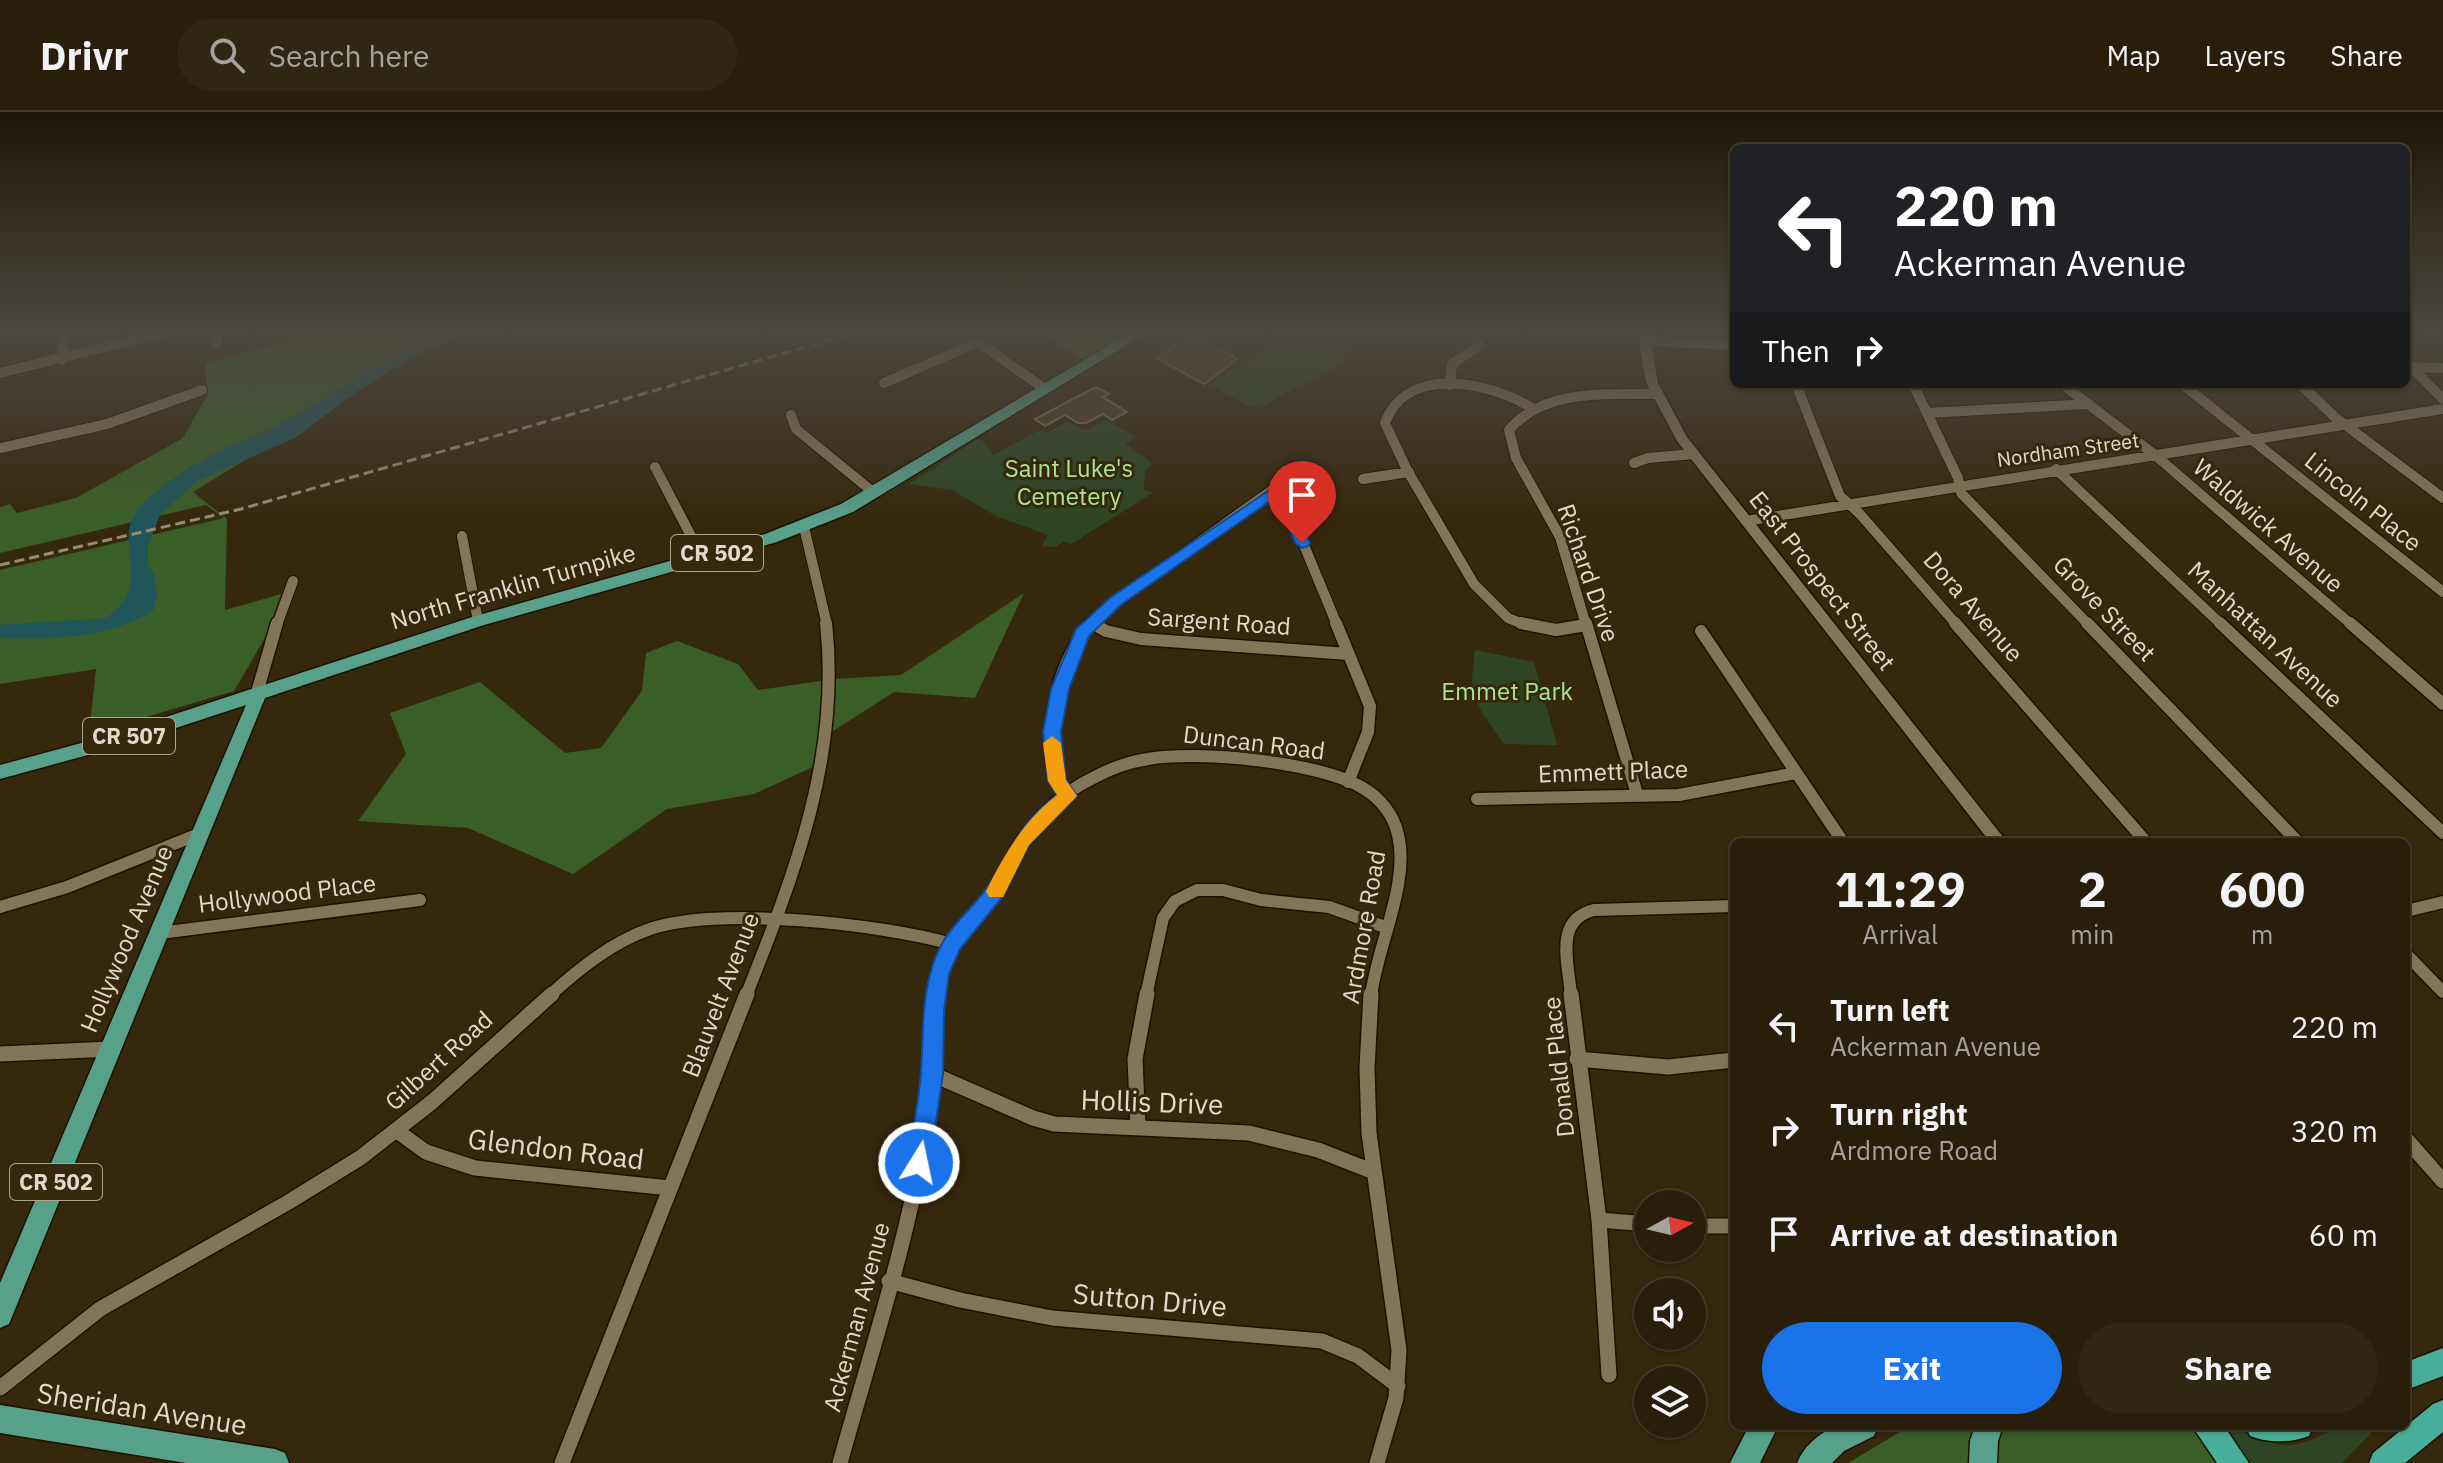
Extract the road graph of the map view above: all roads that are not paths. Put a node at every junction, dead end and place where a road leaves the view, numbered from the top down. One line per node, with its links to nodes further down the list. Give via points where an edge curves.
1 (191, 394): 18 (street, via 107,424)
2 (1037, 394): 29 (main road, North Franklin Turnpike / CR 502)
3 (1407, 394): 24 (street, via 1390,406 1385,423)
4 (1505, 394): 12 (street)
5 (1657, 394): 12 (street, via 1573,398); 19 (street, East Prospect Street)
6 (1800, 394): 31 (street, Dora Avenue, via 1840,496)
7 (1918, 394): 14 (street, Grove Street)
8 (2076, 394): 11 (street, Waldwick Avenue)
9 (2195, 394): 17 (street, Lincoln Place)
10 (2311, 394): 16 (street)
11 (2089, 404): 14 (street); 20 (street, Waldwick Avenue)
12 (1532, 408): 40 (street, Richard Drive, via 1509,430 1511,448 1560,537)
13 (2441, 411): 16 (street, Nordham Street)
14 (1927, 413): 27 (street, Grove Street)
15 (791, 415): 29 (street, via 796,429)
16 (2345, 425): 17 (street, Nordham Street); 30 (street)
17 (2253, 440): 20 (street, Nordham Street); 37 (street, Lincoln Place)
18 (0, 448)
19 (1694, 454): 21 (street); 32 (street, East Prospect Street)
20 (2155, 455): 23 (street, Nordham Street); 44 (street, Waldwick Avenue)
21 (1634, 463)
22 (655, 467): 35 (street)
23 (2056, 469): 27 (street, Nordham Street); 52 (street, Manhattan Avenue)
24 (1409, 472): 26 (street); 40 (street, via 1477,593 1488,603 1514,620 1552,631)
25 (1289, 478): 28 (street)
26 (1363, 479)
27 (1959, 485): 31 (street, Nordham Street); 56 (street, Grove Street, via 1961,493)
28 (1280, 487): 39 (street); 42 (street)
29 (873, 492): 33 (main road, North Franklin Turnpike / CR 502)
30 (2443, 498)
31 (1848, 503): 32 (street, Nordham Street); 55 (street, Dora Avenue)
32 (1746, 521): 54 (street, East Prospect Street)
33 (804, 527): 35 (main road, North Franklin Turnpike / CR 502); 62 (street, Blauvelt Avenue, via 827,626 829,699 809,825)
34 (462, 536): 38 (street)
35 (702, 557): 38 (main road, North Franklin Turnpike / CR 502)
36 (293, 581): 43 (street, Hollywood Avenue)
37 (2443, 592)
38 (478, 621): 43 (main road, North Franklin Turnpike / CR 502)
39 (1090, 622): 42 (street, Sargent Road, via 1141,639); 49 (street, via 1074,647 1054,710 1057,781)
40 (1586, 625): 48 (street, Richard Drive)
41 (1701, 631): 46 (street)
42 (1348, 654): 47 (street, via 1366,692 1371,720)
43 (256, 696): 45 (main road, North Franklin Turnpike / CR 507); 51 (main road, Hollywood Avenue / CR 502)
44 (2443, 704)
45 (0, 772)
46 (1796, 773): 48 (street, Emmett Place, via 1679,795); 53 (street)
47 (1348, 782): 49 (street, Duncan Road, via 1314,770 1184,754 1118,767); 63 (street, Ardmore Road, via 1379,799 1397,826 1401,855)
48 (1637, 794): 50 (street, Emmett Place)
49 (1067, 796): 65 (street, Ackerman Avenue, via 1032,828 997,890)
50 (1477, 799)
51 (201, 833): 60 (street, via 67,887); 64 (main road, Hollywood Avenue / CR 502)
52 (2443, 833)
53 (1840, 838)
54 (1996, 838)
55 (2142, 838)
56 (2294, 838)
57 (420, 900): 64 (street, Hollywood Place)
58 (2443, 902): 61 (street)
59 (1730, 906): 70 (street, Donald Place, via 1594,910 1574,918 1566,934)
60 (0, 907)
61 (2410, 910)
62 (775, 922): 65 (street, Gilbert Road, via 920,935); 74 (street, Gilbert Road, via 689,920 621,942 580,969); 78 (street, Blauvelt Avenue)
63 (1385, 927): 73 (street, via 1329,907 1223,890 1197,890 1175,901 1159,931 1135,1059); 76 (street, Ardmore Road, via 1372,990 1367,1070)
64 (160, 933): 68 (main road, Hollywood Avenue / CR 502)
65 (952, 944): 72 (street, Ackerman Avenue, via 939,974)
66 (2410, 958): 67 (street)
67 (2443, 992)
68 (111, 1049): 69 (street); 84 (main road, Hollywood Avenue / CR 502)
69 (0, 1054)
70 (1577, 1059): 71 (street, via 1668,1067); 79 (street, Donald Place)
71 (1730, 1060)
72 (932, 1074): 73 (street, Hollis Drive, via 1054,1124); 83 (street, Ackerman Avenue, via 913,1193)
73 (1138, 1127): 76 (street, Hollis Drive, via 1249,1133 1318,1150)
74 (397, 1131): 78 (street, Glendon Road, via 426,1152 475,1168); 89 (street, Gilbert Road, via 312,1190 101,1308)
75 (2410, 1144): 77 (street)
76 (1374, 1172): 88 (street, Ardmore Road, via 1396,1301)
77 (2443, 1181)
78 (670, 1188): 97 (street, Blauvelt Avenue)
79 (1599, 1220): 80 (street); 87 (street, Donald Place)
80 (1634, 1223)
81 (1706, 1226): 82 (street)
82 (1730, 1226)
83 (889, 1281): 88 (street, Sutton Drive, via 1052,1318 1322,1341 1358,1356); 98 (street, Ackerman Avenue)
84 (0, 1315)
85 (2443, 1362): 86 (highway)
86 (2410, 1374)
87 (1609, 1375)
88 (1398, 1386): 99 (street, Ardmore Road)
89 (0, 1388)
90 (2443, 1414): 104 (highway)
91 (0, 1419): 96 (main road, Sheridan Avenue)
92 (1762, 1430): 100 (main road)
93 (1856, 1430): 101 (main road, via 1834,1441)
94 (1988, 1430): 102 (main road)
95 (2209, 1430): 103 (highway)
96 (275, 1463)
97 (562, 1463)
98 (840, 1463)
99 (1377, 1463)
100 (1744, 1463)
101 (1811, 1463)
102 (1983, 1463)
103 (2235, 1463)
104 (2383, 1463)

